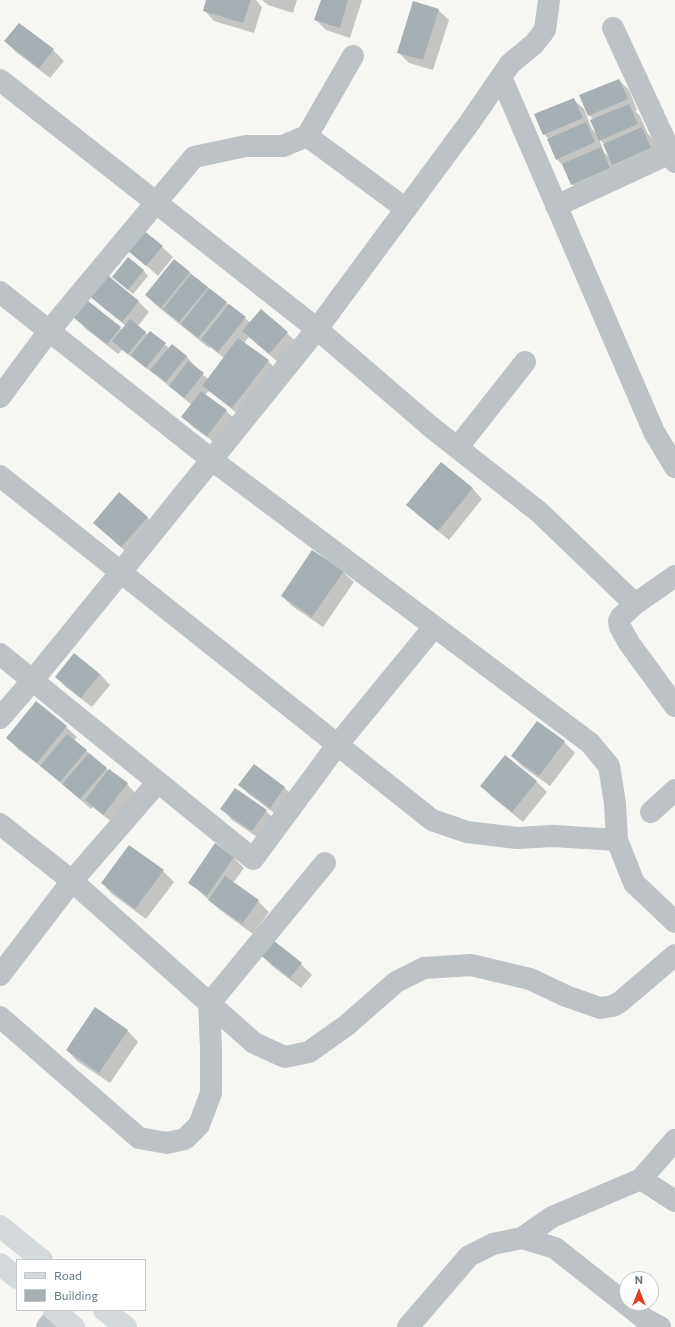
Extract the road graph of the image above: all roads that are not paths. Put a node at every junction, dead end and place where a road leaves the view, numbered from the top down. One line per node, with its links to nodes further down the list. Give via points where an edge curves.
1 (549, 0): 4 (street, via 545,30 534,44 510,64)
2 (613, 28): 7 (street)
3 (354, 56): 6 (street)
4 (501, 77): 9 (street); 10 (street)
5 (0, 80): 8 (street)
6 (307, 136): 8 (street, via 283,146 246,146 194,156); 10 (street)
7 (674, 155): 9 (street)
8 (156, 202): 12 (street); 13 (street)
9 (556, 206): 18 (street, via 654,432)
10 (406, 209): 12 (street)
11 (0, 292): 13 (street)
12 (317, 329): 16 (street); 17 (street)
13 (49, 331): 15 (street); 17 (street)
14 (526, 362): 16 (street)
15 (0, 397)
16 (458, 447): 22 (street, via 539,512)
17 (212, 460): 20 (street); 23 (street)
18 (675, 466)
19 (0, 476): 20 (street)
20 (121, 572): 25 (street); 28 (street)
21 (675, 576): 22 (street)
22 (635, 604): 26 (street, via 621,617 620,627)
23 (434, 627): 28 (street); 33 (street, via 590,743 609,766)
24 (0, 654): 25 (street)
25 (33, 680): 27 (street); 29 (street)
26 (675, 706)
27 (0, 718)
28 (338, 744): 29 (street, via 253,859); 33 (street, via 432,820 467,832 517,838 553,836)
29 (158, 782): 35 (street)
30 (675, 790): 31 (street)
31 (651, 812)
32 (0, 824): 35 (street)
33 (617, 840): 36 (street, via 634,883)
34 (325, 863): 39 (street)
35 (72, 881): 38 (street); 39 (street)
36 (675, 922)
37 (675, 955): 39 (street, via 620,1002 600,1008 530,979 471,965 424,968 396,982 346,1025 309,1052 285,1057 254,1043)
38 (0, 975)
39 (209, 1004): 40 (street, via 211,1093 199,1125 185,1139 166,1143 139,1138)
40 (0, 1017)
41 (675, 1140): 42 (street)
42 (641, 1179): 43 (street); 45 (street, via 552,1218)
43 (675, 1201)
44 (0, 1226): 46 (main road)
45 (522, 1238): 51 (street, via 493,1244 469,1256); 52 (street, via 555,1248 645,1319)
46 (41, 1259)
47 (0, 1264): 48 (main road)
48 (16, 1277)
49 (105, 1311): 50 (main road)
50 (126, 1327)
51 (408, 1327)
52 (660, 1327)

